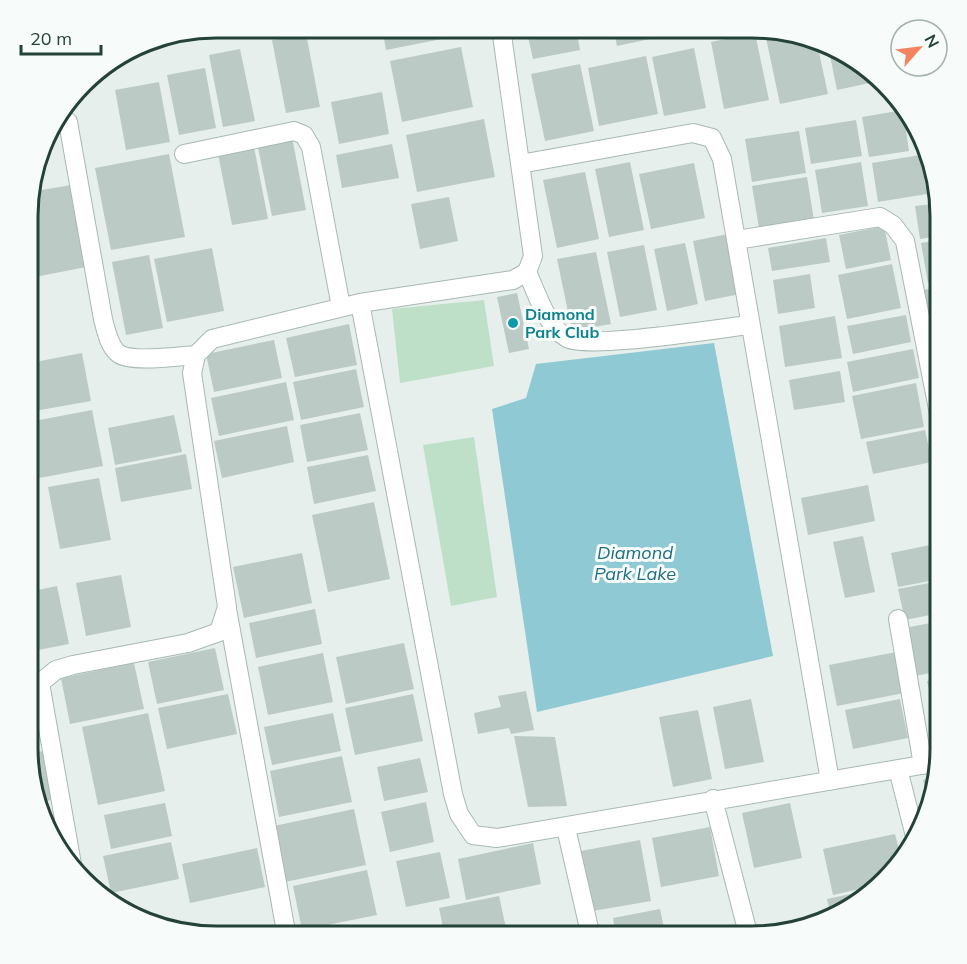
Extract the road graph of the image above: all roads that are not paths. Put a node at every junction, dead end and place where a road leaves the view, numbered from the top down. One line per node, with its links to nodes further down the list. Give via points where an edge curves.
1 (502, 38): 4 (street)
2 (68, 122): 10 (street, via 110,342 118,353 130,358)
3 (184, 154): 8 (street, via 294,131 304,135 310,147)
4 (520, 164): 5 (street, via 693,133 712,138 722,159); 6 (street, via 533,256)
5 (736, 240): 9 (street); 11 (street, via 880,217 893,225 905,241)
6 (527, 272): 7 (street, via 513,280); 9 (street, via 552,325 568,339 596,342)
7 (360, 303): 8 (street); 22 (street, via 459,814 473,835 497,838)
8 (341, 307): 10 (street, via 212,339)
9 (750, 325): 19 (street)
10 (196, 355): 12 (street, via 192,373)
11 (929, 363)
12 (227, 607): 14 (street, via 219,632 188,643 73,665 56,670); 24 (street)
13 (898, 619): 16 (street)
14 (38, 682)
15 (38, 703): 23 (street)
16 (929, 755)
17 (928, 764): 18 (street)
18 (898, 769): 19 (street); 21 (street)
19 (830, 781): 20 (street)
20 (713, 799): 22 (street); 26 (street)
21 (912, 825)
22 (566, 828): 25 (street)
23 (69, 849)
24 (284, 926)
25 (588, 926)
26 (746, 926)

